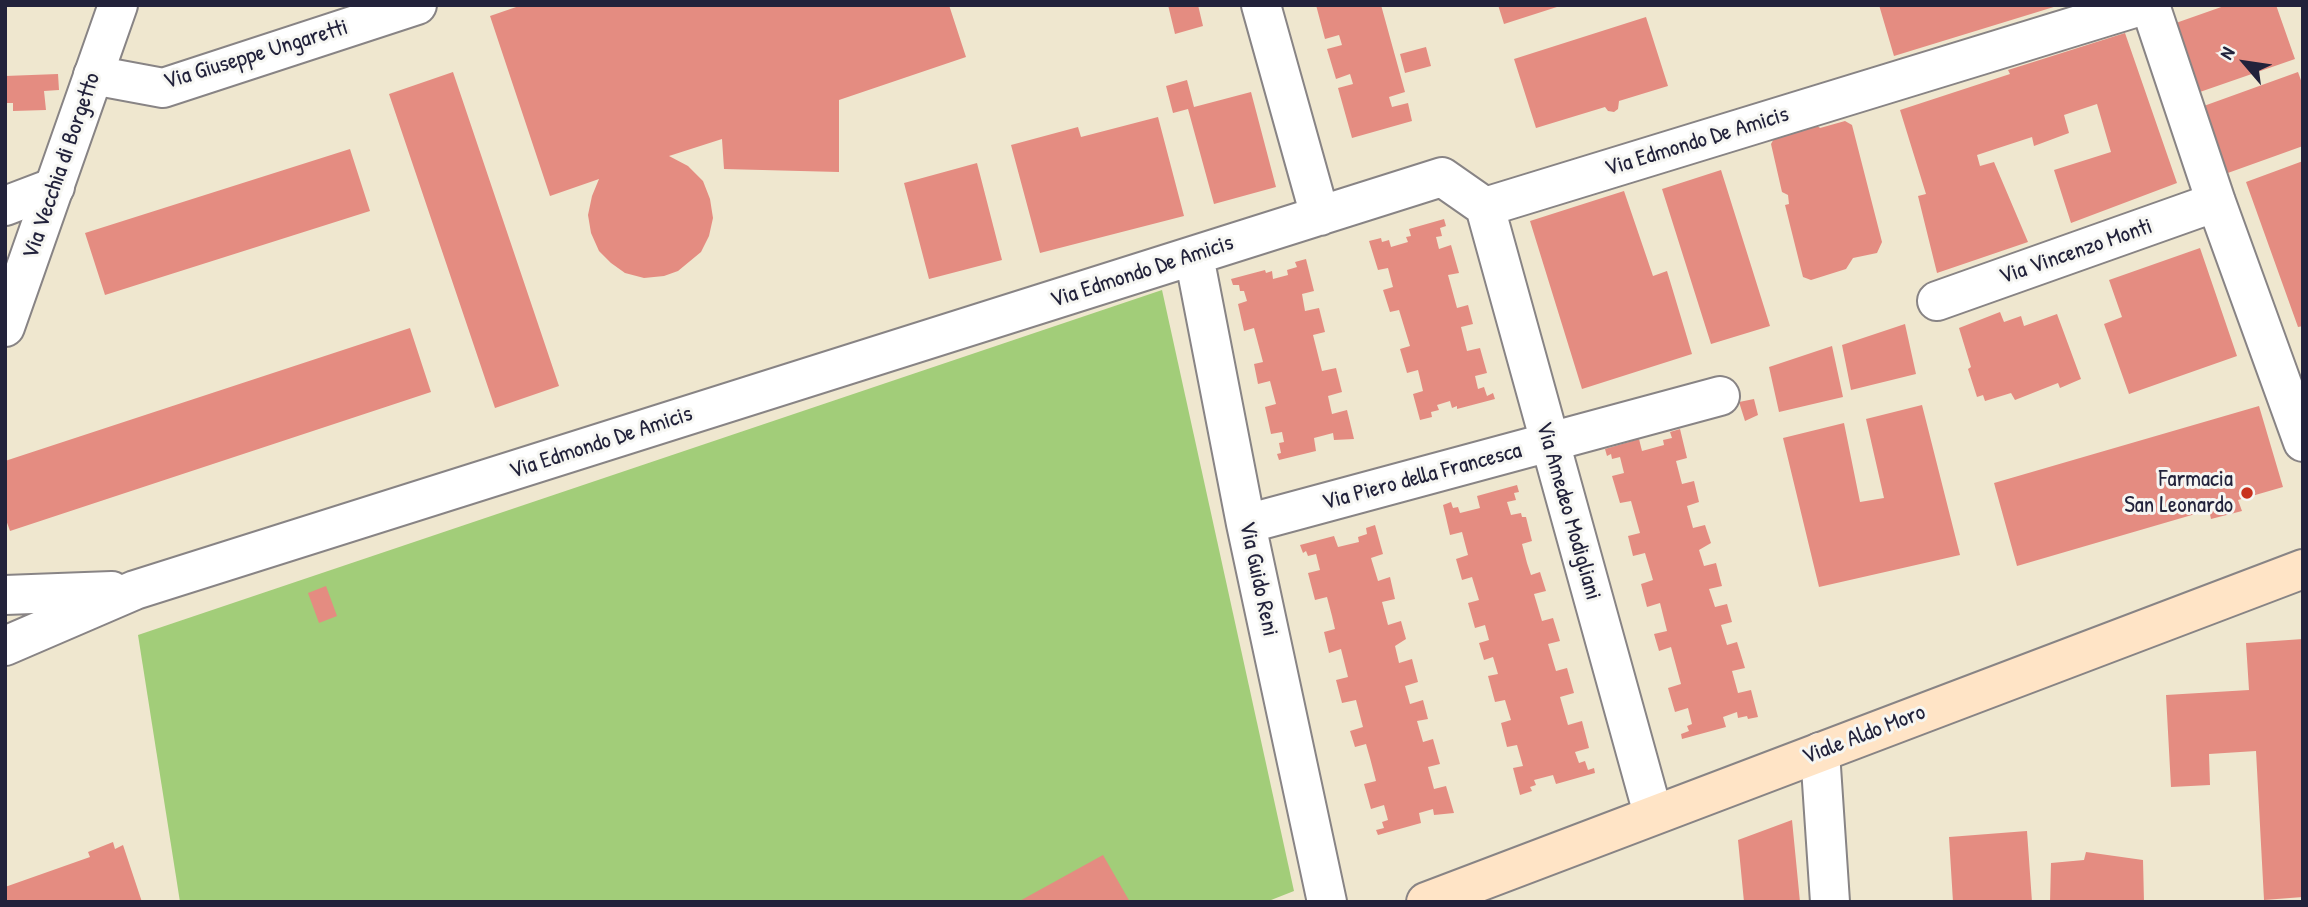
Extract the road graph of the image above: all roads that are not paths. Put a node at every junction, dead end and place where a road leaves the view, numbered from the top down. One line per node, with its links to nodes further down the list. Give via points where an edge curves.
1 (118, 5): 6 (street, Via Vecchia di Borgetto)
2 (417, 5): 6 (street, Via Giuseppe Ungaretti, via 163,88)
3 (1261, 5): 11 (street)
4 (2144, 5): 10 (street, Via Edmondo De Amicis)
5 (2150, 5): 8 (street)
6 (93, 75): 7 (street, Via Vecchia di Borgetto)
7 (55, 187): 9 (street); 14 (street, Via Vecchia di Borgetto)
8 (2216, 202): 13 (street, Via Vincenzo Monti); 17 (street)
9 (5, 206)
10 (1485, 206): 11 (street, Via Edmondo De Amicis, via 1442,177); 16 (street, Via Amedeo Modigliani)
11 (1320, 216): 12 (street, Via Edmondo De Amicis)
12 (1194, 256): 18 (street, Via Guido Reni); 20 (street, Via Edmondo De Amicis)
13 (1937, 301)
14 (5, 327)
15 (1720, 396): 16 (street, Via Piero della Francesca)
16 (1549, 442): 18 (street, Via Piero della Francesca); 24 (street, Via Amedeo Modigliani)
17 (2303, 442)
18 (1246, 524): 25 (street, Via Guido Reni)
19 (2303, 569): 23 (main road, Viale Aldo Moro)
20 (135, 590): 21 (street); 22 (street)
21 (5, 595)
22 (5, 646)
23 (1820, 752): 24 (main road, Viale Aldo Moro); 27 (street)
24 (1653, 814): 26 (main road, Viale Aldo Moro)
25 (1327, 902)
26 (1426, 902)
27 (1830, 902)

